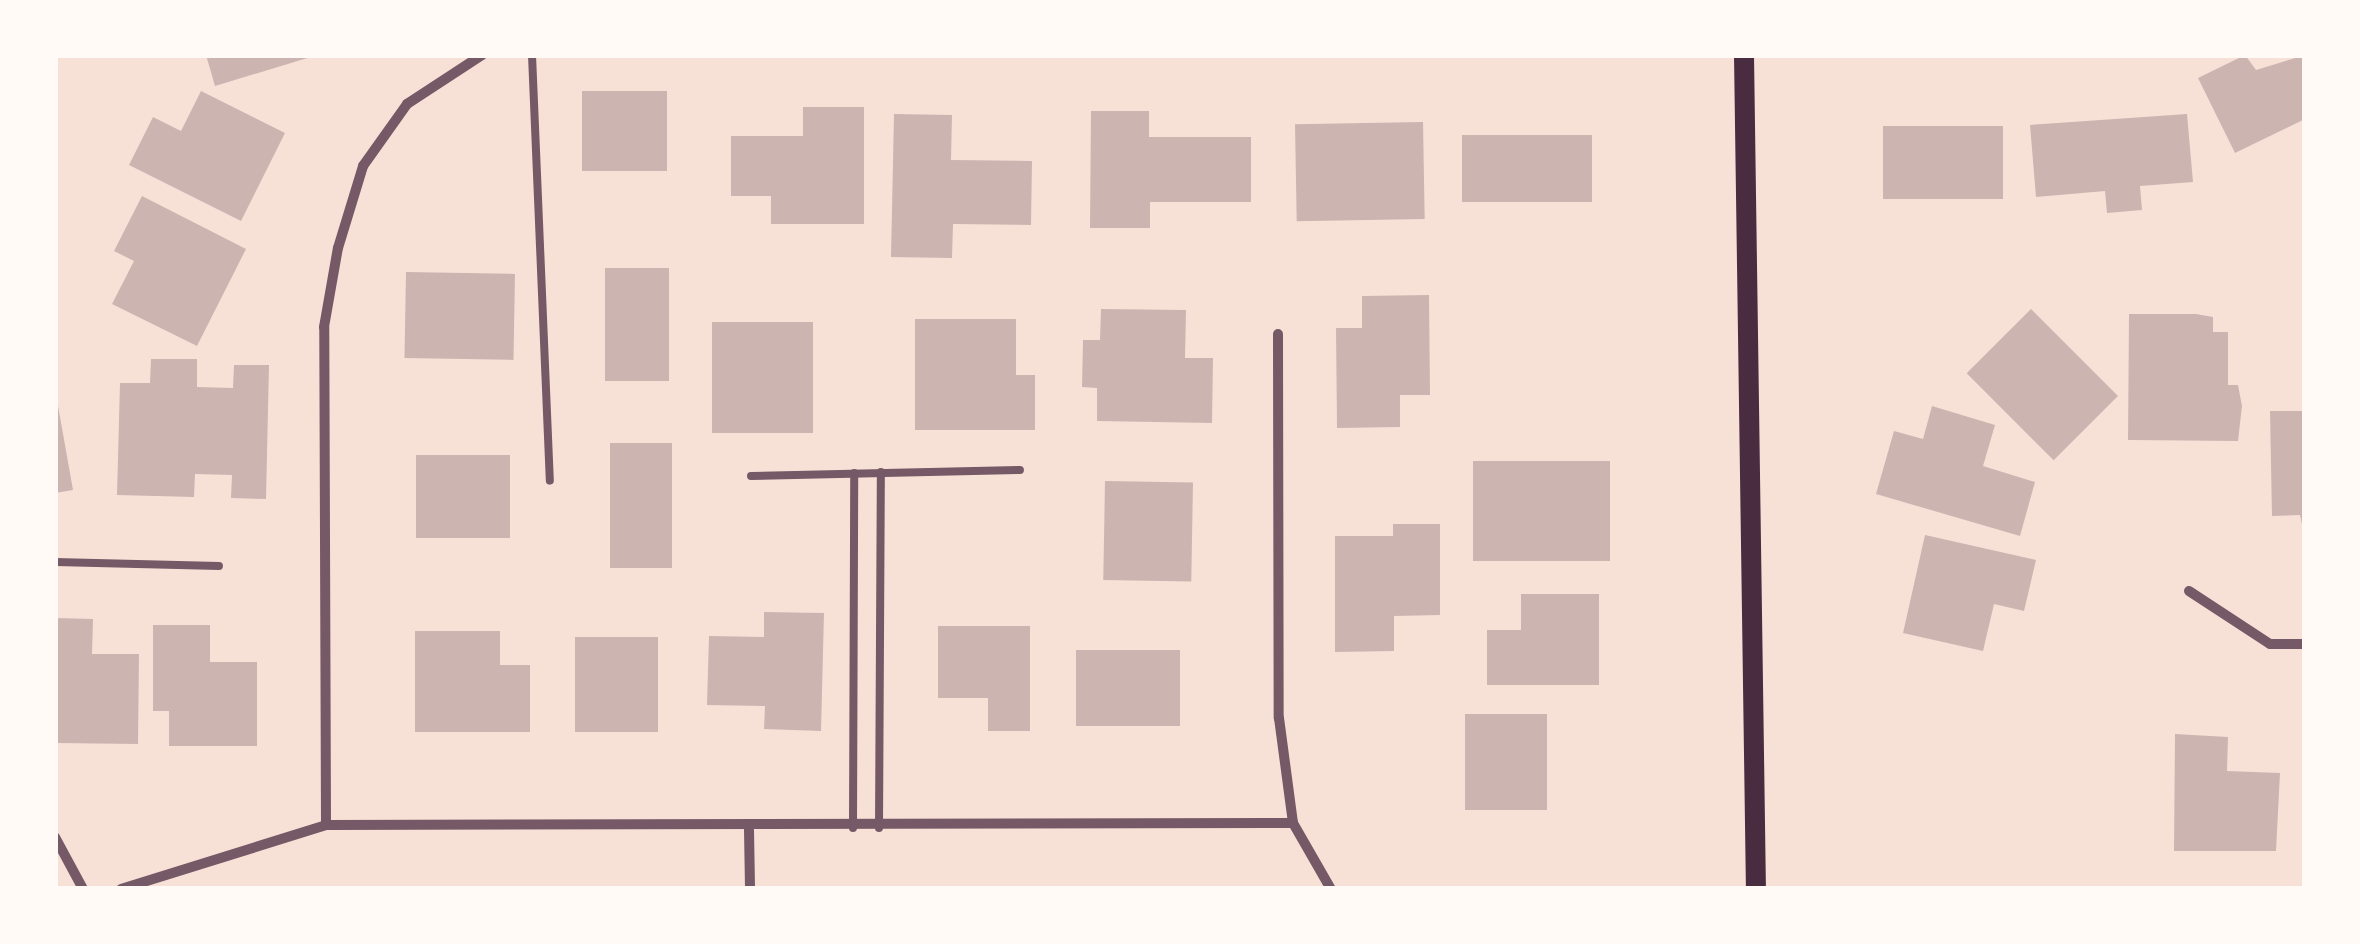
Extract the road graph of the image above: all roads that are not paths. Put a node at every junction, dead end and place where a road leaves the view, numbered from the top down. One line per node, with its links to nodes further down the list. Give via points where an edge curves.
1 (482, 55): 15 (street, via 407,104 363,166 338,248 324,327)
2 (532, 55): 9 (lane)
3 (1744, 55): 24 (main road)
4 (1278, 334): 14 (street, via 1272,607)
5 (1020, 470): 6 (lane)
6 (881, 472): 7 (lane); 16 (lane)
7 (854, 473): 8 (lane); 17 (lane)
8 (751, 476)
9 (550, 480)
10 (55, 562): 11 (lane)
11 (219, 566)
12 (2189, 592): 13 (street, via 2270,644)
13 (2305, 644)
14 (1293, 823): 16 (street); 23 (street)
15 (326, 825): 18 (street); 21 (street)
16 (879, 828): 17 (street)
17 (853, 829): 18 (street)
18 (749, 830): 22 (street)
19 (55, 837): 20 (street)
20 (83, 889)
21 (121, 889)
22 (750, 889)
23 (1331, 889)
24 (1756, 889)

